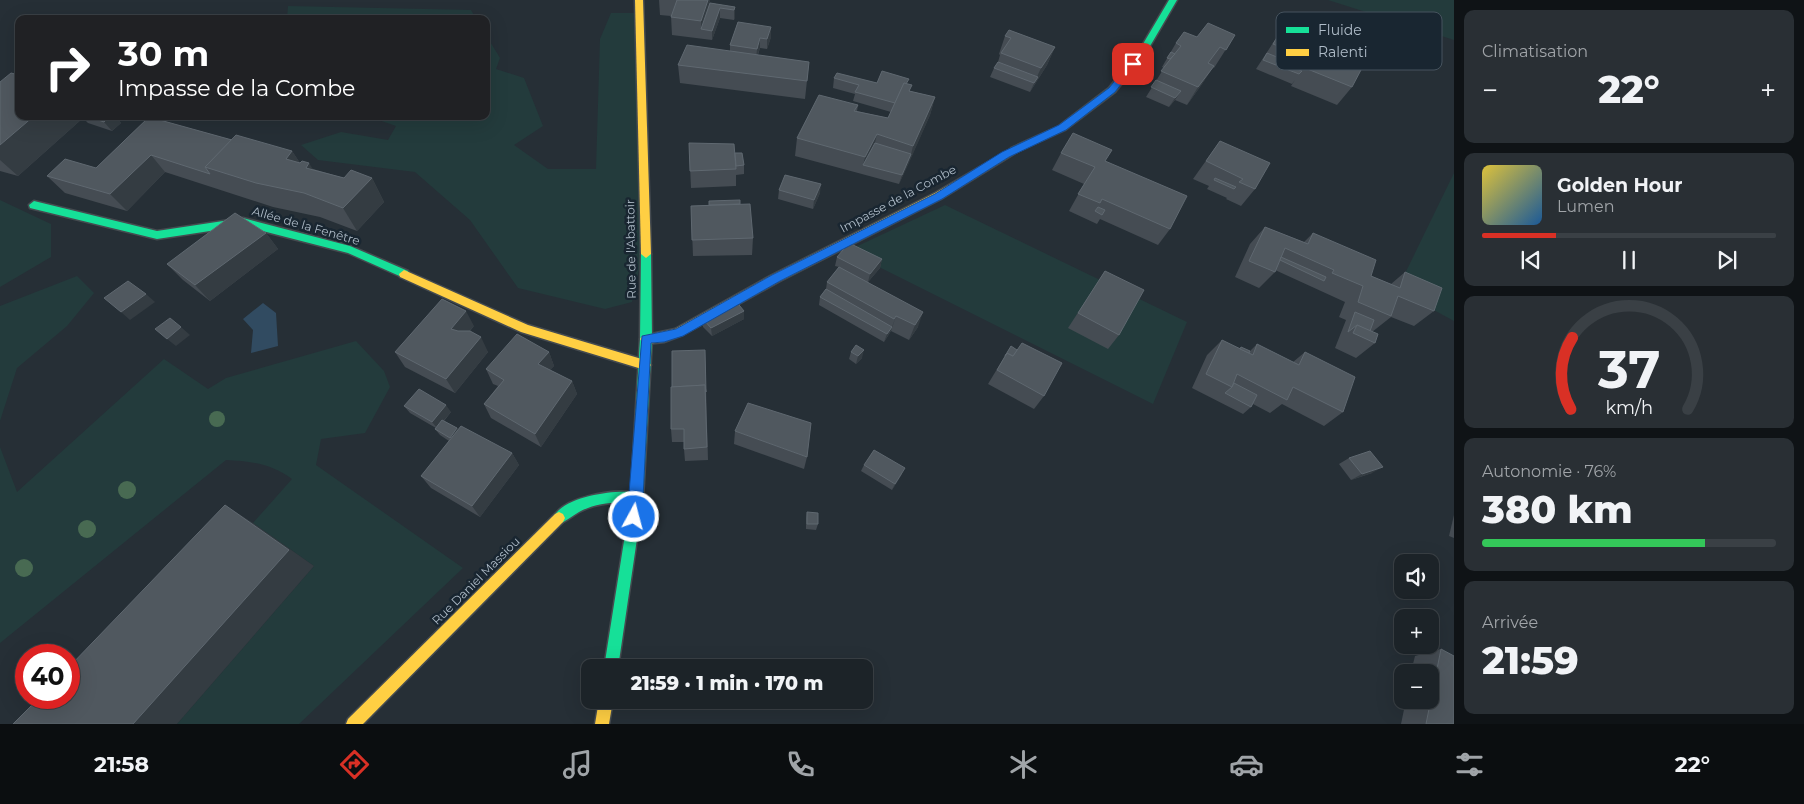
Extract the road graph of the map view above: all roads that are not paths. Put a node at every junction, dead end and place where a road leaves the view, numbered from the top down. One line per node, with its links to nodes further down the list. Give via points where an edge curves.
1 (638, 0): 4 (street, Rue de l'Abattoir)
2 (1174, 0): 4 (street, Impasse de la Combe, via 1143,51 1112,90 1062,128 1006,154 938,196 776,278 679,332)
3 (34, 205): 5 (street, Allée de la Fenêtre, via 157,235 244,222 350,250 525,329)
4 (646, 339): 5 (street, Rue de l'Abattoir)
5 (645, 365): 6 (street, Rue de l'Abattoir)
6 (637, 498): 7 (street, Rue de l'Abattoir); 9 (street, Rue Daniel Massiou, via 617,494 602,496 570,509)
7 (612, 659)
8 (604, 709): 10 (street)
9 (353, 724)
10 (602, 724)

